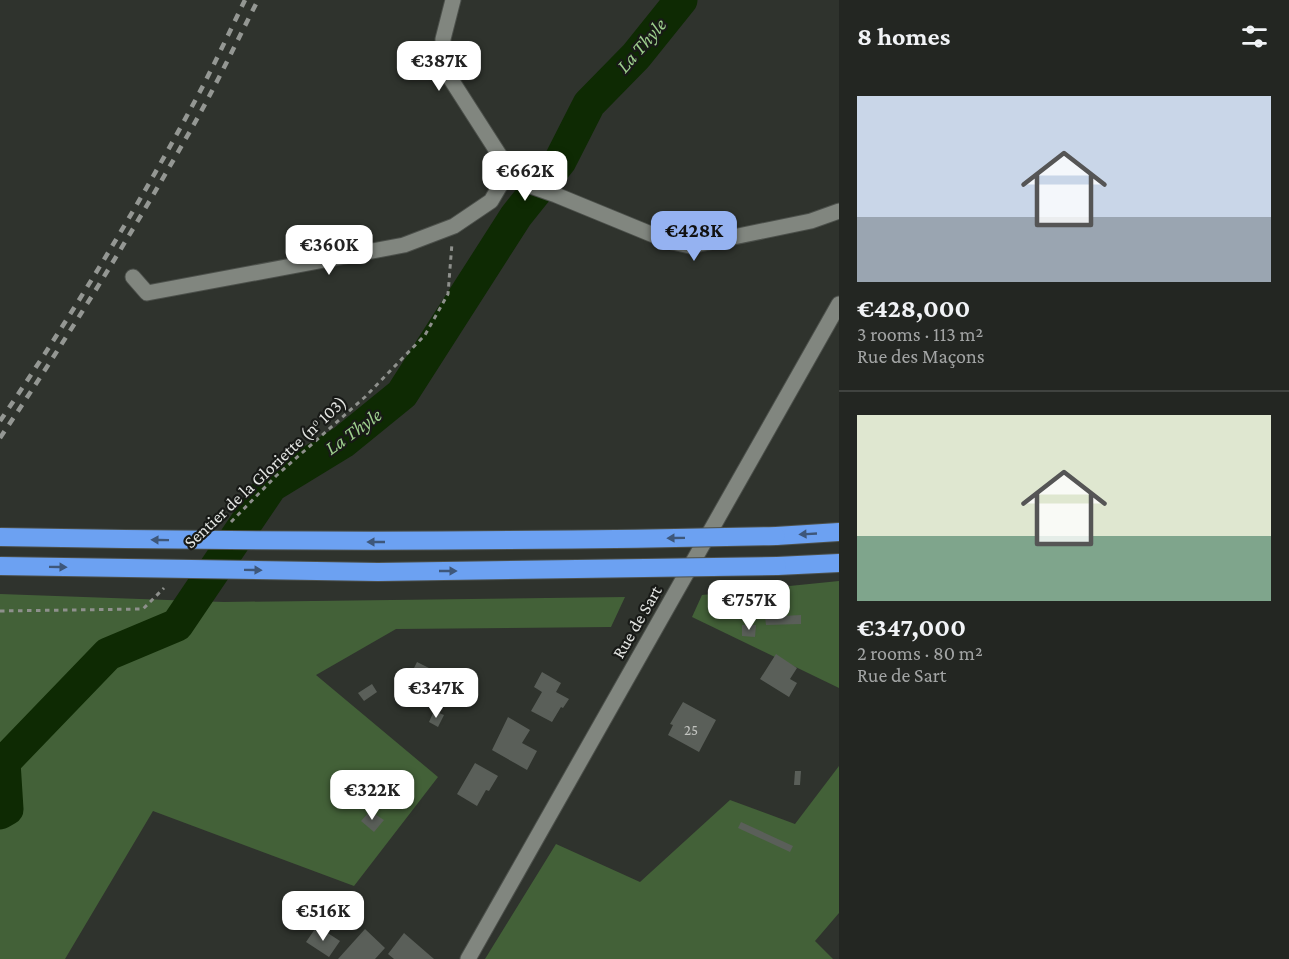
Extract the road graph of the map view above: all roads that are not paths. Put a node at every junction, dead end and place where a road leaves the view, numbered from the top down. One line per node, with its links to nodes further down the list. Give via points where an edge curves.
1 (453, 0): 2 (street, via 443,39 442,67 502,159)
2 (505, 177): 3 (street, via 690,246 811,221); 4 (street, via 491,201 454,226 404,246 147,293)
3 (839, 211)
4 (133, 277)
5 (839, 303): 10 (street, Rue de Sart)
6 (839, 532): 7 (highway, one-way to 7, bridge, via 573,541)
7 (0, 537)
8 (839, 562): 9 (highway, one-way to 8, bridge, via 378,572)
9 (0, 566)
10 (468, 959)

